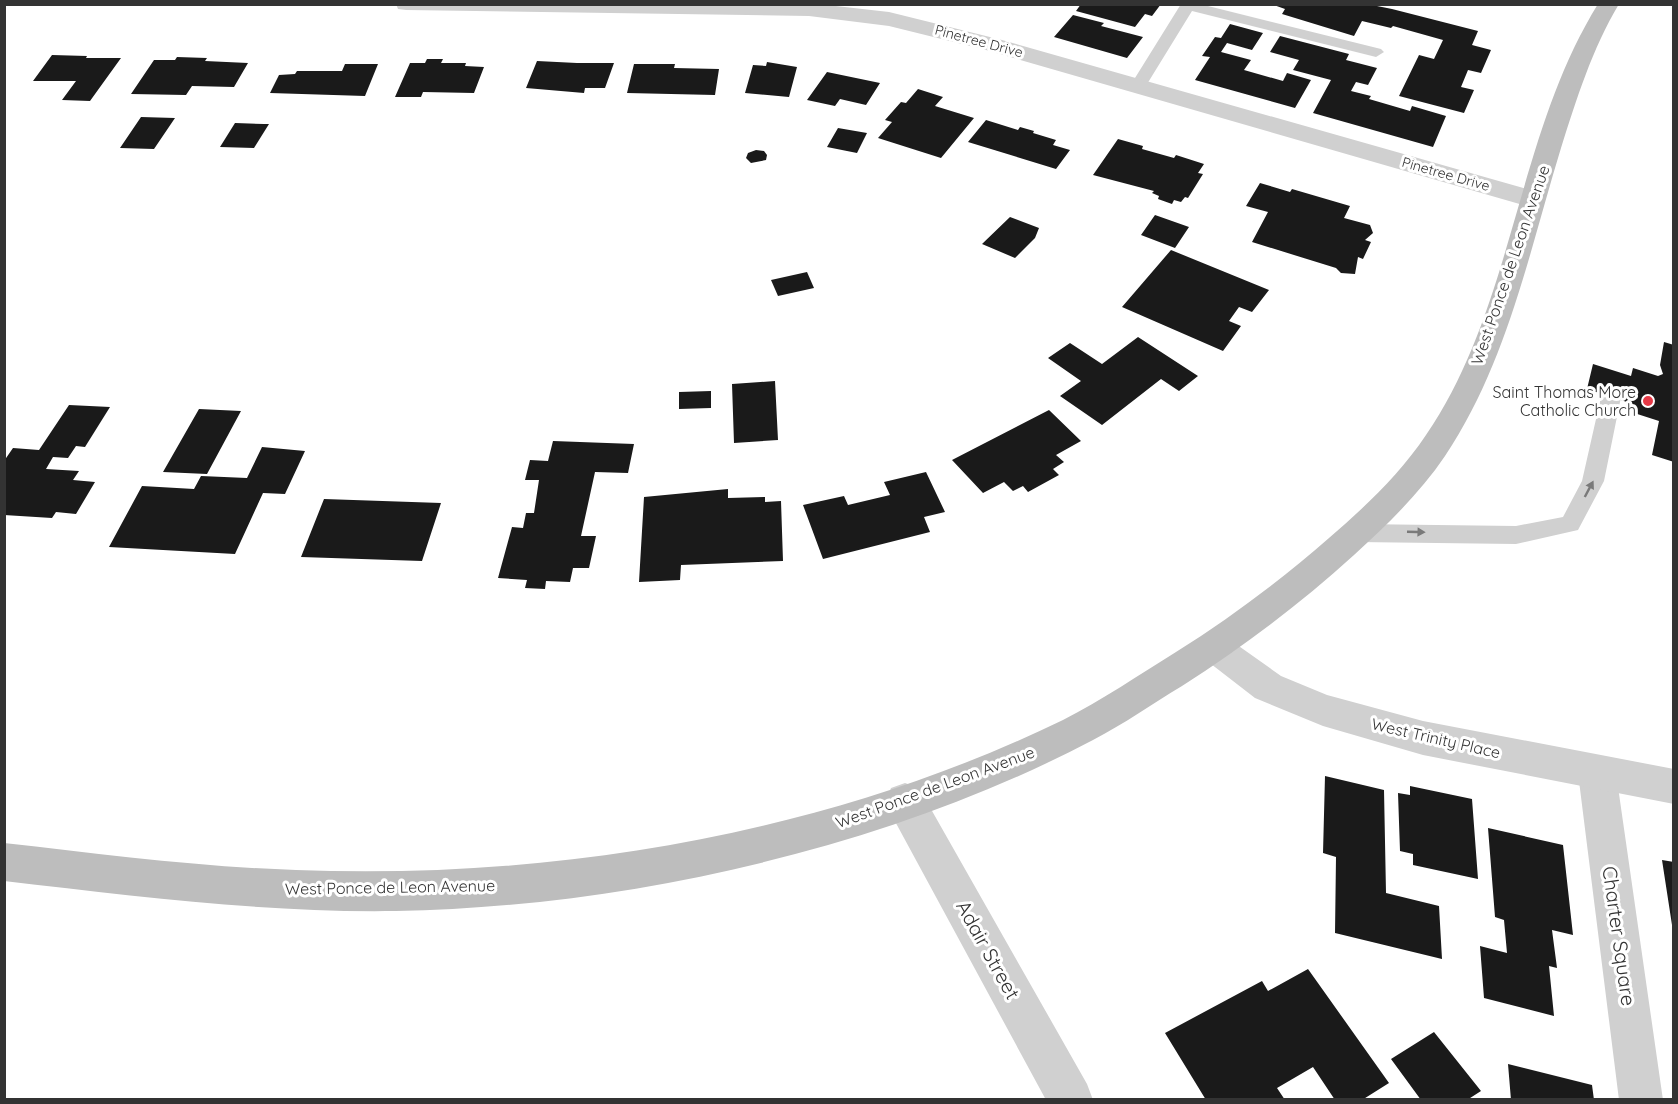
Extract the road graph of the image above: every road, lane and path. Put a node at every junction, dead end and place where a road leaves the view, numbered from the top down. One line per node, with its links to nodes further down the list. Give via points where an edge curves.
1 (406, 4): 5 (street, Pinetree Drive, via 835,11 922,26)
2 (1608, 4): 6 (main road, West Ponce de Leon Avenue, via 1573,75)
3 (1188, 5): 4 (lane); 5 (lane)
4 (1376, 52)
5 (1138, 86): 6 (street, Pinetree Drive)
6 (1532, 199): 8 (main road, West Ponce de Leon Avenue, via 1490,335 1465,393 1443,434 1406,485)
7 (1611, 397): 8 (lane, one-way to 7, via 1516,535 1570,524 1593,481)
8 (1357, 533): 9 (main road, West Ponce de Leon Avenue, via 1311,575)
9 (1214, 647): 10 (street, West Trinity Place, via 1268,687 1323,710 1423,738); 12 (main road, West Ponce de Leon Avenue, via 1079,730 1010,763)
10 (1597, 773): 11 (street, West Trinity Place); 15 (street, Charter Square)
11 (1674, 787)
12 (905, 801): 13 (main road, West Ponce de Leon Avenue, via 822,828 681,861 532,882 448,889 306,891 234,887); 14 (street, Adair Street)
13 (4, 862)
14 (1071, 1100)
15 (1641, 1100)

